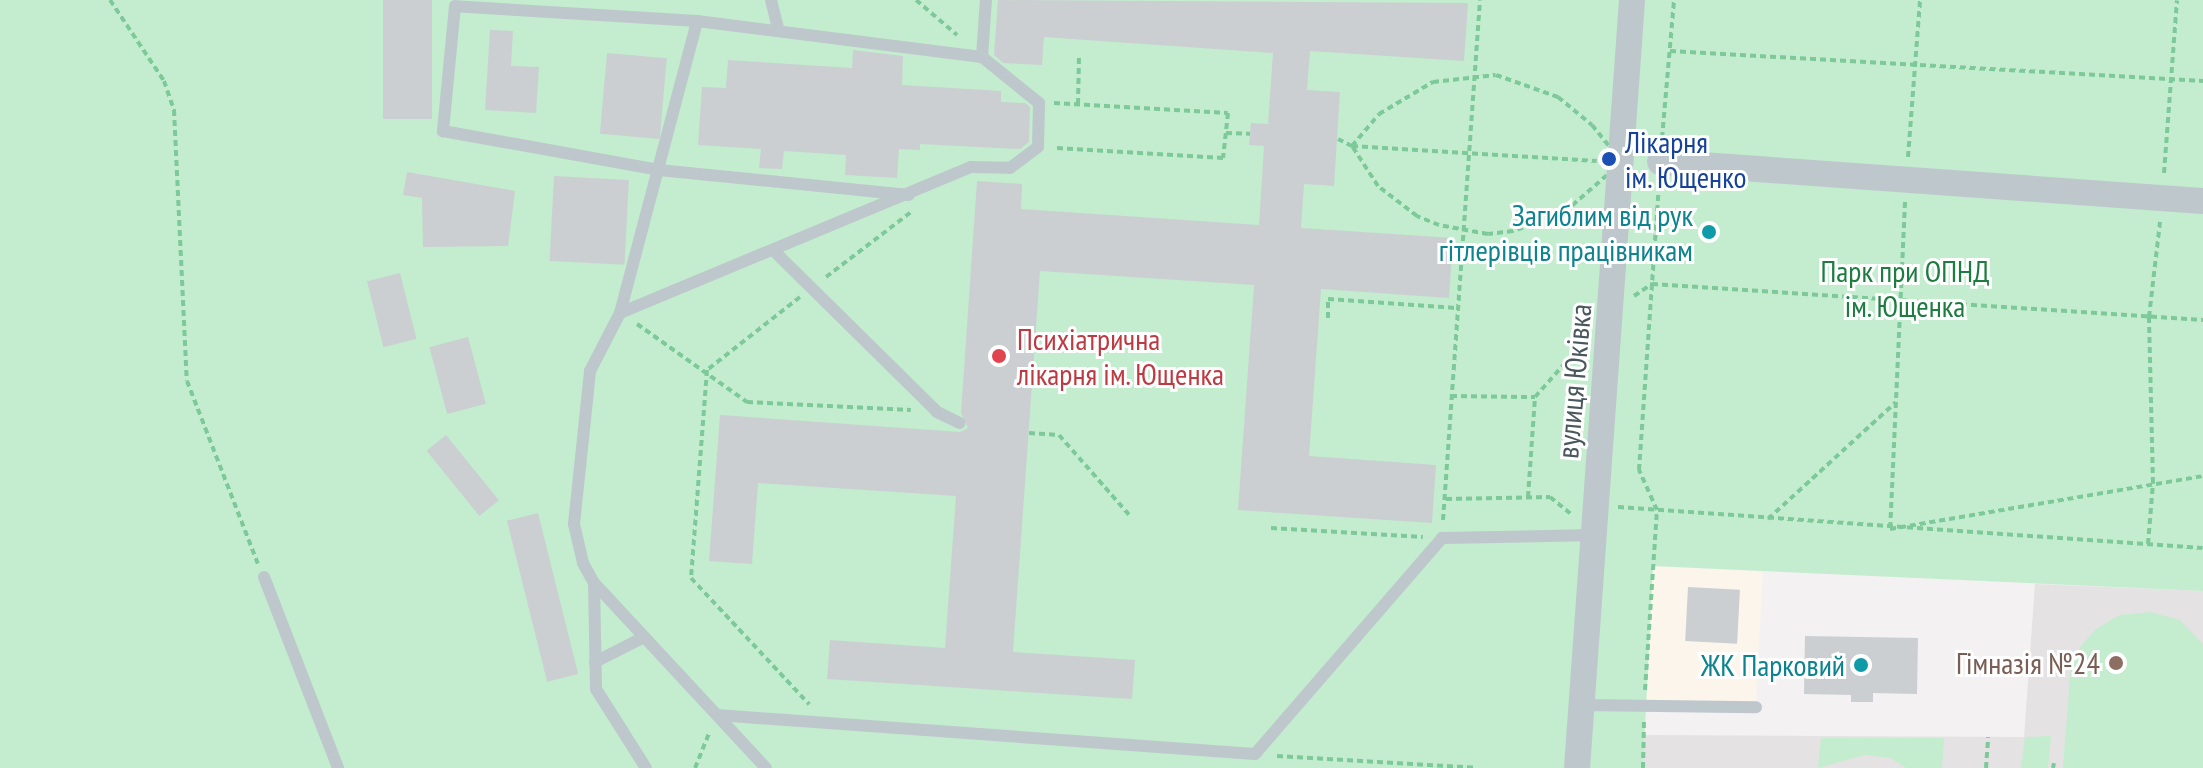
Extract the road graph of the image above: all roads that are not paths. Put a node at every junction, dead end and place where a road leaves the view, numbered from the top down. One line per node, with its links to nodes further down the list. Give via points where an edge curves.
1 (771, 0): 6 (lane)
2 (986, 0): 7 (lane)
3 (1632, 0): 15 (street, вулиця Юківка)
4 (455, 3): 5 (lane); 9 (lane, via 443,131)
5 (697, 21): 6 (lane); 9 (lane)
6 (778, 28): 7 (lane)
7 (982, 57): 10 (lane, via 1039,103 1038,147 1010,168 971,167)
8 (1660, 162): 11 (street)
9 (659, 170): 10 (lane); 13 (lane)
10 (909, 195): 12 (lane)
11 (2203, 201)
12 (774, 251): 13 (lane); 14 (lane, via 937,412)
13 (620, 313): 17 (lane, via 590,371 582,422 574,524)
14 (960, 423)
15 (1593, 535): 20 (street, вулиця Юківка); 22 (lane, via 1442,538 1255,754)
16 (264, 577): 23 (lane)
17 (594, 583): 18 (lane); 19 (lane)
18 (644, 637): 19 (lane); 22 (lane)
19 (595, 662): 24 (lane, via 596,689)
20 (1582, 705): 21 (lane); 26 (street, вулиця Юківка)
21 (1756, 707)
22 (717, 715): 25 (lane)
23 (338, 768)
24 (646, 768)
25 (766, 768)
26 (1577, 768)

